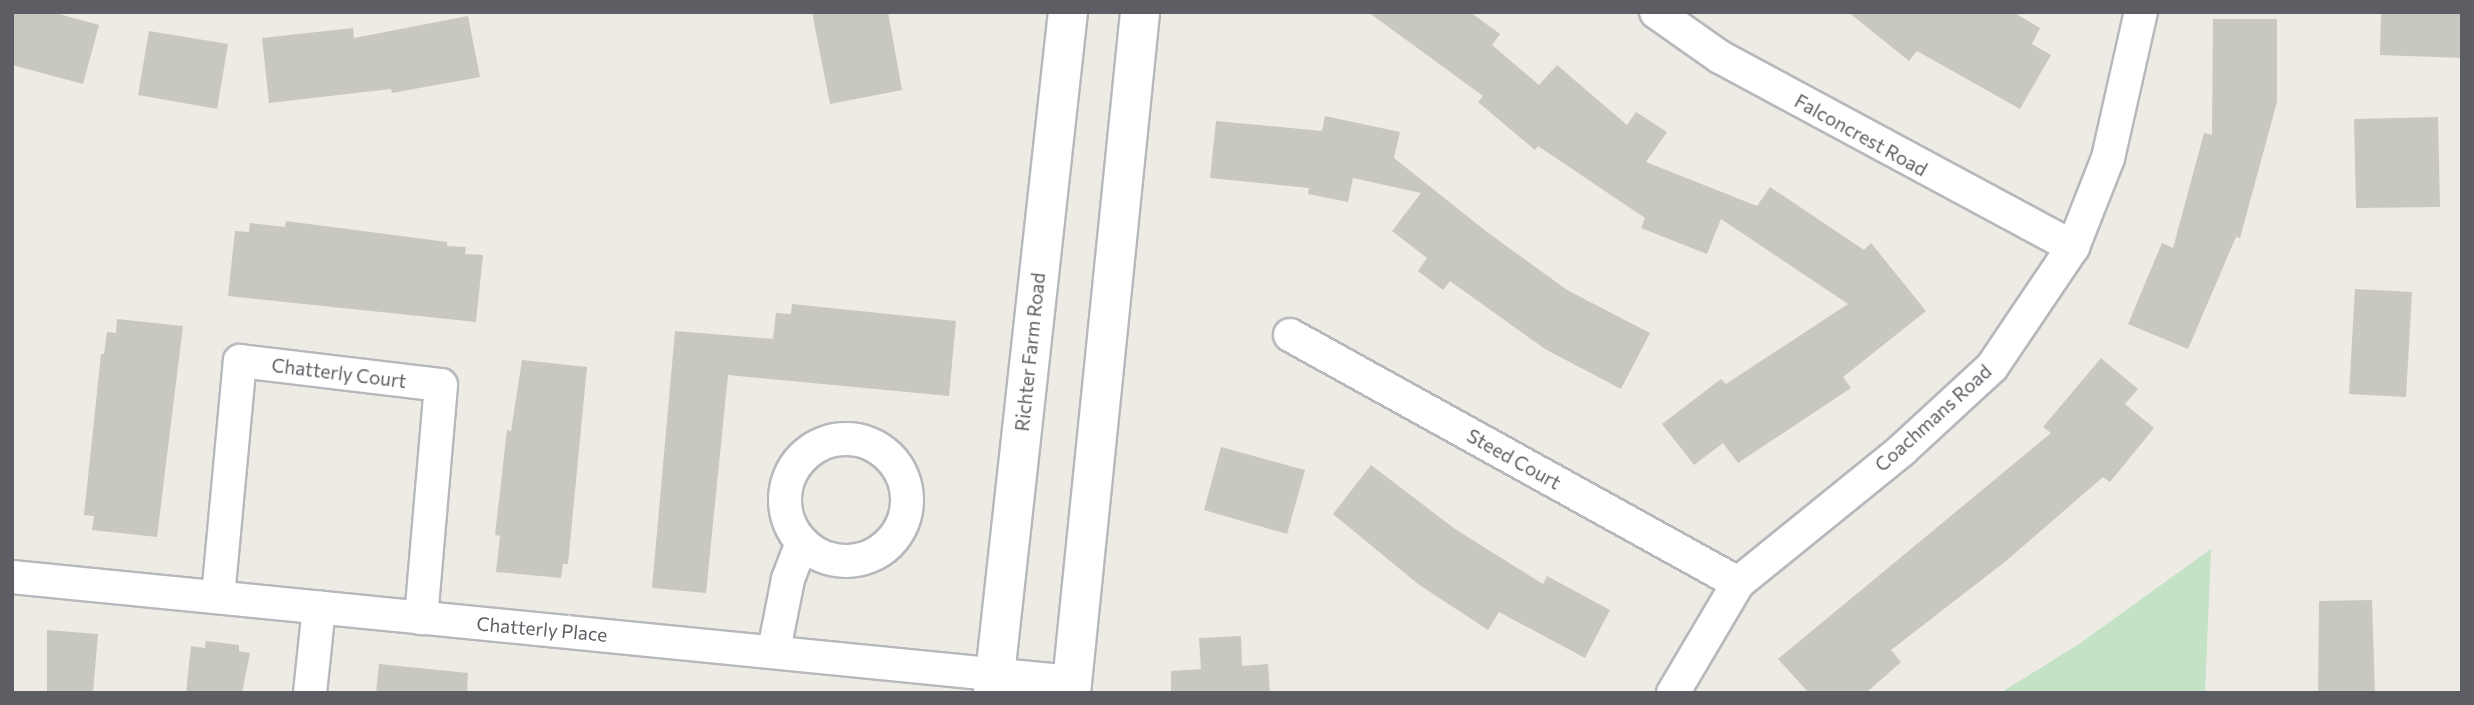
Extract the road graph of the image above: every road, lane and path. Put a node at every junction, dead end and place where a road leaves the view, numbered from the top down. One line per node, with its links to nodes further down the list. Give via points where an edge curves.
1 (1068, 12): 14 (main road, Richter Farm Road)
2 (1140, 12): 15 (main road)
3 (1656, 12): 5 (street, Falconcrest Road, via 1720,57)
4 (2141, 12): 5 (street, Coachmans Road, via 2108,158)
5 (2073, 247): 9 (street, Coachmans Road, via 1992,366 1902,450)
6 (1290, 335): 9 (street, Steed Court)
7 (802, 543): 13 (street, via 788,579)
8 (12, 577): 10 (street, Chatterly Place)
9 (1738, 583): 17 (street, Coachmans Road)
10 (218, 597): 11 (street, Chatterly Place); 12 (street, Chatterly Court, via 240,362 441,385)
11 (319, 607): 12 (street, Chatterly Place); 16 (street)
12 (421, 618): 13 (street, Chatterly Place)
13 (775, 650): 14 (street, Chatterly Place)
14 (994, 683): 15 (street, Chatterly Place)
15 (1072, 687)
16 (310, 693)
17 (1672, 693)

